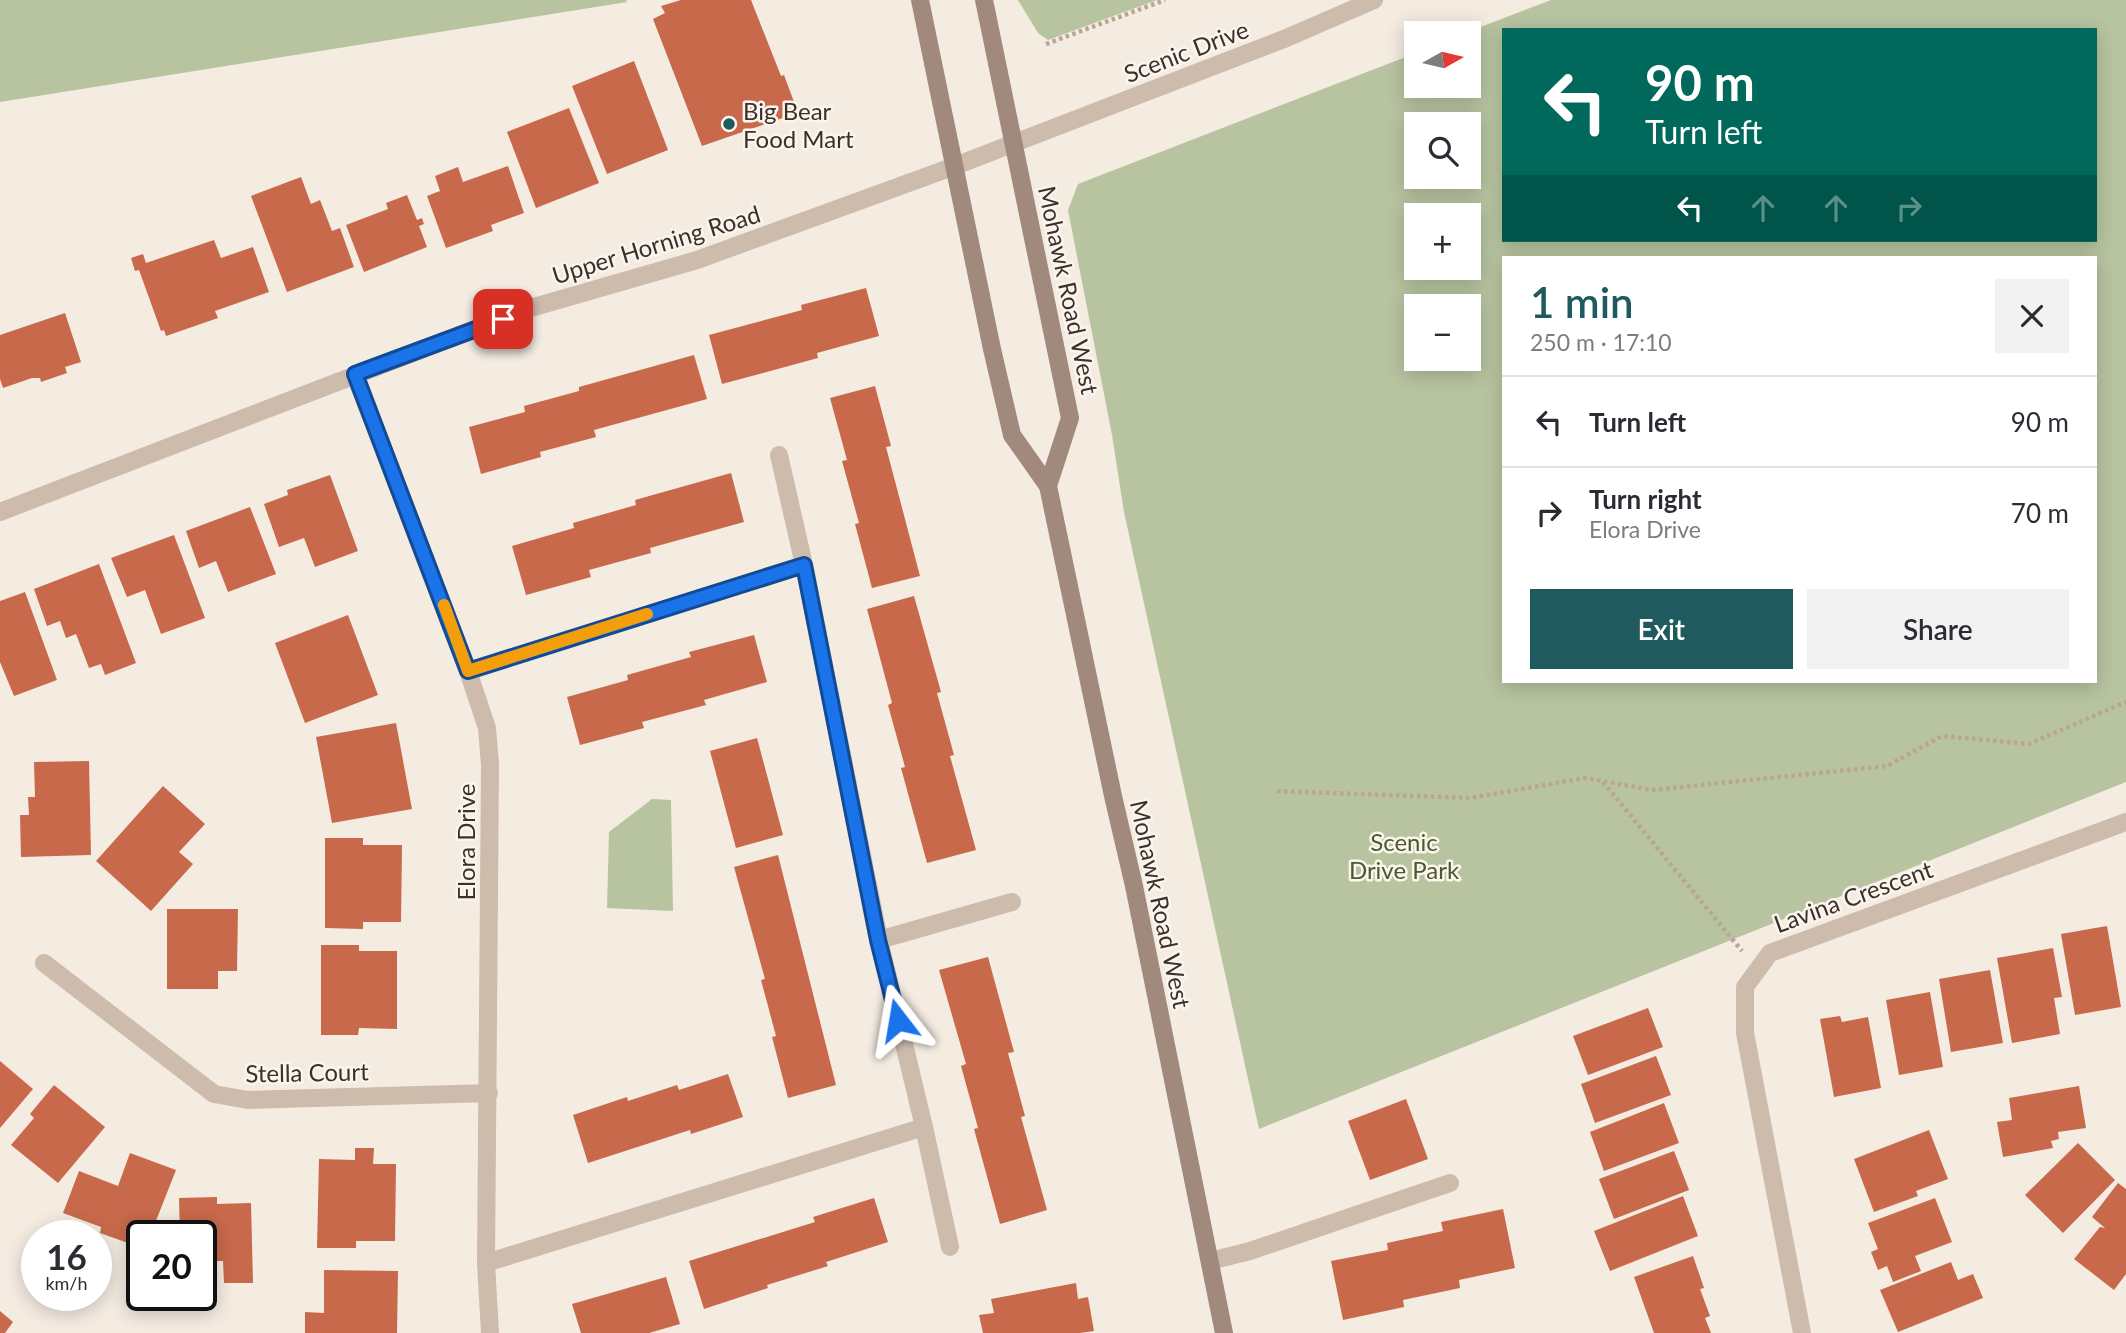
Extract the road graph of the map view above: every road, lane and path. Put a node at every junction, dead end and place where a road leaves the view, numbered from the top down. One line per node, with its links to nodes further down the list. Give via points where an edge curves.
1 (920, 0): 7 (main road, Mohawk Road West)
2 (984, 0): 6 (main road, Mohawk Road West)
3 (1165, 0): 5 (path)
4 (1374, 0): 6 (street, Scenic Drive)
5 (1046, 44)
6 (1014, 143): 7 (street, Upper Horning Road); 10 (main road, Mohawk Road West, via 1070,418)
7 (955, 166): 8 (street, Upper Horning Road, via 696,260 527,310); 10 (main road, Mohawk Road West, via 1012,435)
8 (355, 374): 11 (street, Upper Horning Road); 13 (street, Elora Drive)
9 (779, 455): 12 (street)
10 (1048, 486): 26 (main road, Mohawk Road West)
11 (0, 512)
12 (804, 565): 13 (street); 19 (street)
13 (468, 671): 22 (street, Elora Drive, via 487,728 489,765)
14 (2126, 702): 15 (path, via 2029,744 1942,736 1887,766 1652,790)
15 (1602, 781): 16 (path, via 1585,778 1470,798); 21 (path)
16 (1277, 792)
17 (2126, 822): 21 (street, Lavina Crescent, via 1770,953)
18 (1013, 902): 19 (street)
19 (878, 940): 23 (street)
20 (44, 963): 22 (street, Stella Court, via 214,1094 248,1100)
21 (1757, 970): 30 (street, Lavina Crescent, via 1745,987 1745,1033)
22 (489, 1093): 27 (street, Elora Drive)
23 (924, 1127): 25 (street); 27 (street)
24 (1450, 1183): 26 (street)
25 (950, 1247)
26 (1210, 1261): 29 (main road, Mohawk Road West)
27 (486, 1264): 28 (street, Elora Drive)
28 (490, 1333)
29 (1224, 1333)
30 (1802, 1333)

